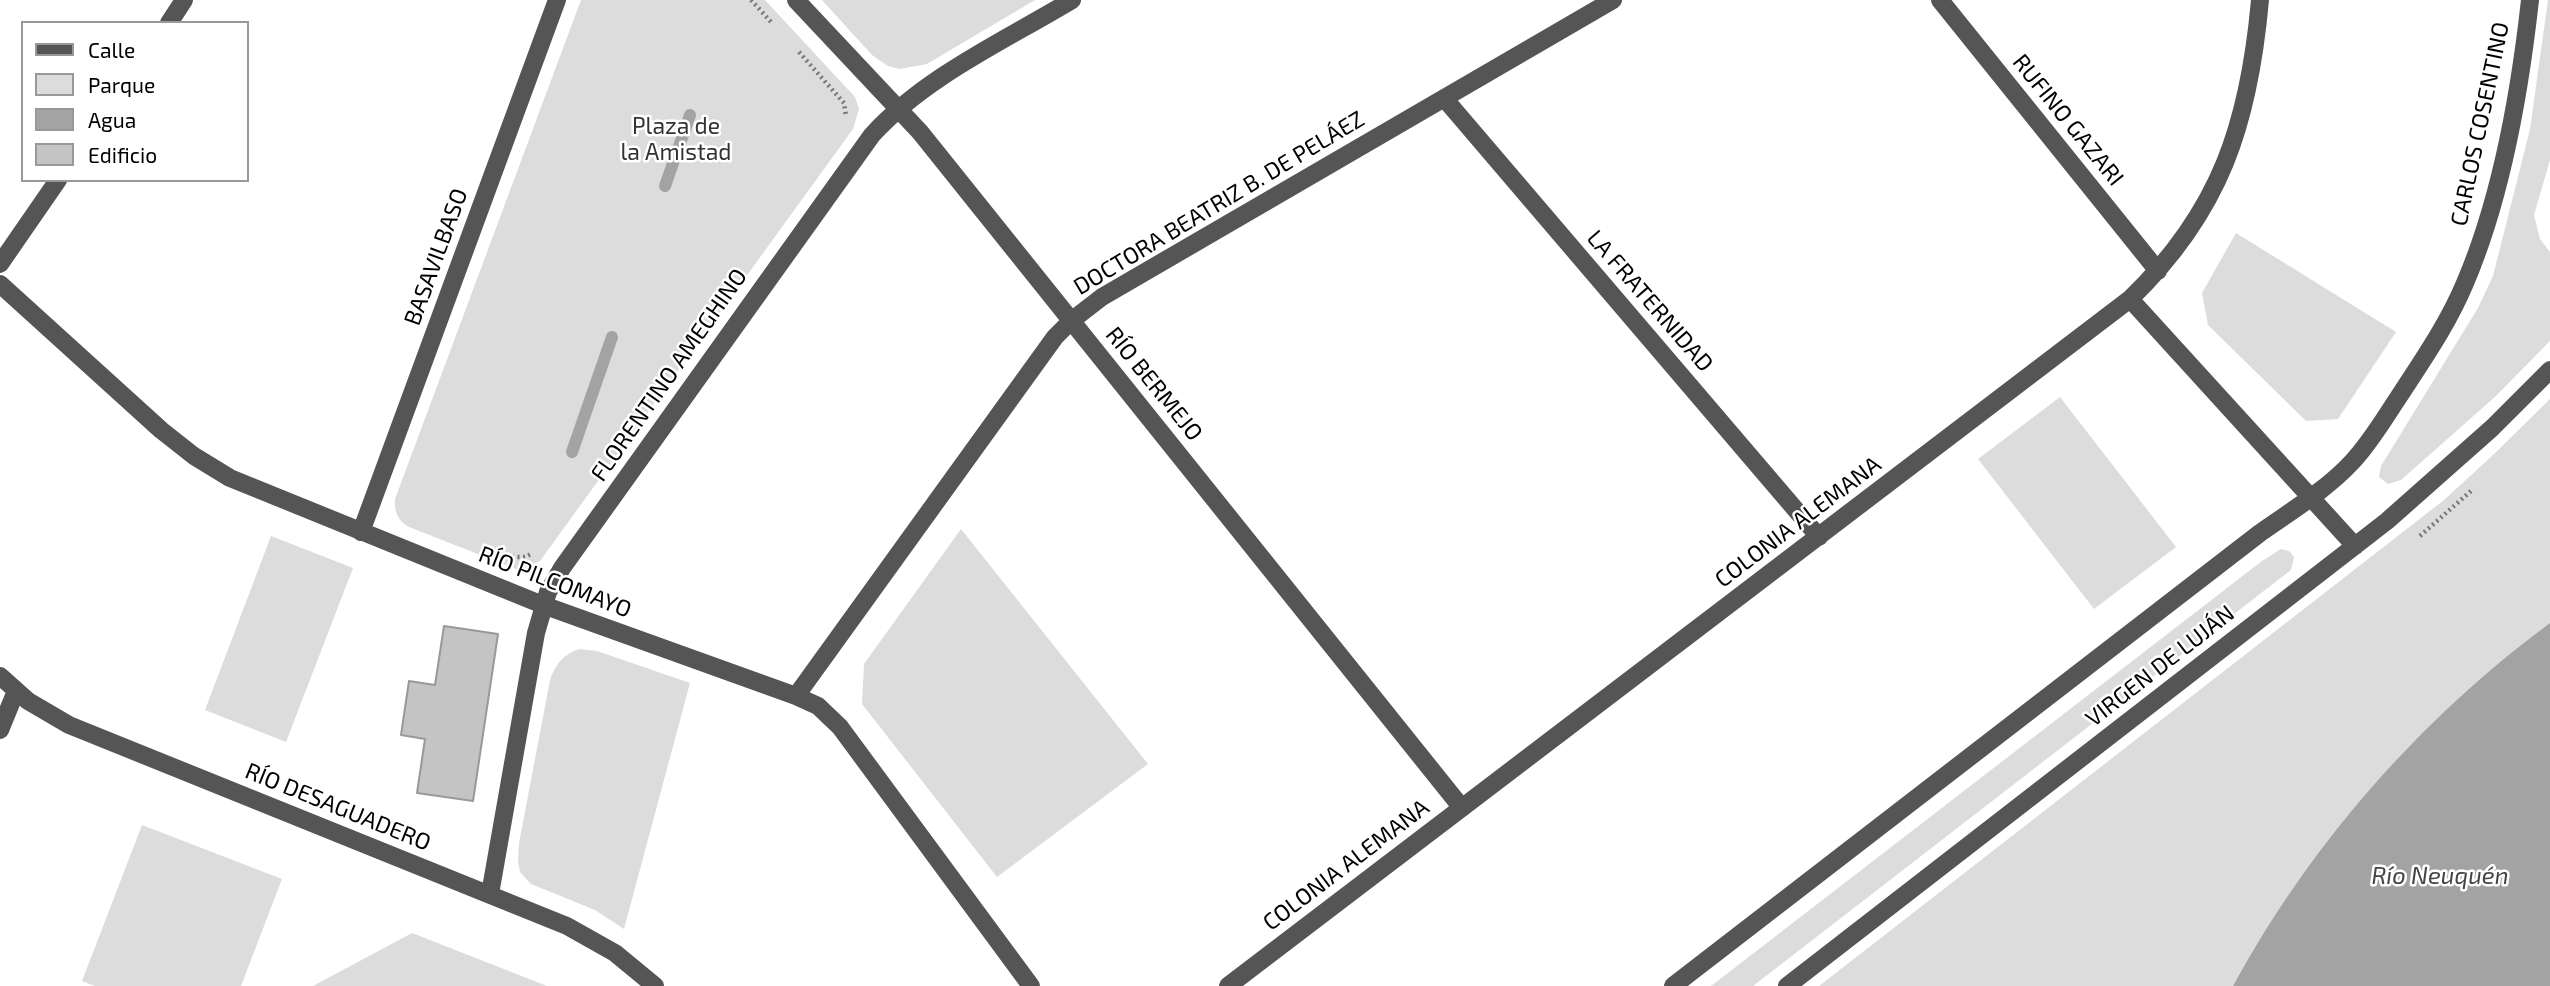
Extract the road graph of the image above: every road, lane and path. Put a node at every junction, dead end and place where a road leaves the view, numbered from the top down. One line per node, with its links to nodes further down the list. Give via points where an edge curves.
1 (184, 0): 10 (street)
2 (557, 0): 24 (street, BASAVILBASO)
3 (751, 0): 11 (path)
4 (796, 0): 14 (street, RÍO BERMEJO)
5 (1072, 0): 14 (street, FLORENTINO AMEGHINO, via 931,83)
6 (1613, 0): 13 (street, DOCTORA BEATRIZ B. DE PELÁEZ)
7 (1940, 0): 18 (street, RUFINO GAZARI)
8 (2260, 0): 18 (street, COLONIA ALEMANA, via 2246,97 2228,157 2194,225)
9 (2530, 0): 23 (street, CARLOS COSENTINO, via 2497,184 2464,286 2422,361 2362,451)
10 (170, 21)
11 (778, 30)
12 (796, 49): 15 (path, via 844,103)
13 (1444, 98): 21 (street, DOCTORA BEATRIZ B. DE PELÁEZ, via 1102,297); 25 (street, LA FRATERNIDAD)
14 (899, 108): 21 (street, RÍO BERMEJO); 29 (street, FLORENTINO AMEGHINO, via 859,150 562,568)
15 (844, 121)
16 (57, 182): 17 (street)
17 (0, 264)
18 (2158, 271): 20 (street, COLONIA ALEMANA)
19 (0, 284): 24 (street, RÍO PILCOMAYO, via 194,456 240,482)
20 (2130, 299): 23 (street); 25 (street, COLONIA ALEMANA)
21 (1071, 321): 32 (street, DOCTORA BEATRIZ B. DE PELÁEZ); 34 (street, RÍO BERMEJO)
22 (2550, 370): 26 (street, VIRGEN DE LUJÁN, via 2448,468)
23 (2311, 497): 26 (street); 39 (street, VIRGEN DE LUJÁN)
24 (361, 532): 29 (street, RÍO PILCOMAYO)
25 (1819, 537): 34 (street, COLONIA ALEMANA)
26 (2355, 546): 40 (street, VIRGEN DE LUJÁN)
27 (539, 548): 28 (path, via 525,557)
28 (506, 555)
29 (543, 605): 32 (street, RÍO PILCOMAYO); 35 (street, FLORENTINO AMEGHINO)
30 (0, 677): 31 (street, RÍO DESAGUADERO)
31 (16, 691): 33 (street); 35 (street, RÍO DESAGUADERO, via 85,732)
32 (796, 696): 37 (street, RÍO PILCOMAYO, via 818,706 840,727)
33 (0, 730)
34 (1462, 808): 38 (street, COLONIA ALEMANA)
35 (490, 894): 36 (street, RÍO DESAGUADERO, via 591,939 635,966)
36 (655, 986)
37 (1031, 986)
38 (1228, 986)
39 (1673, 986)
40 (1787, 986)

